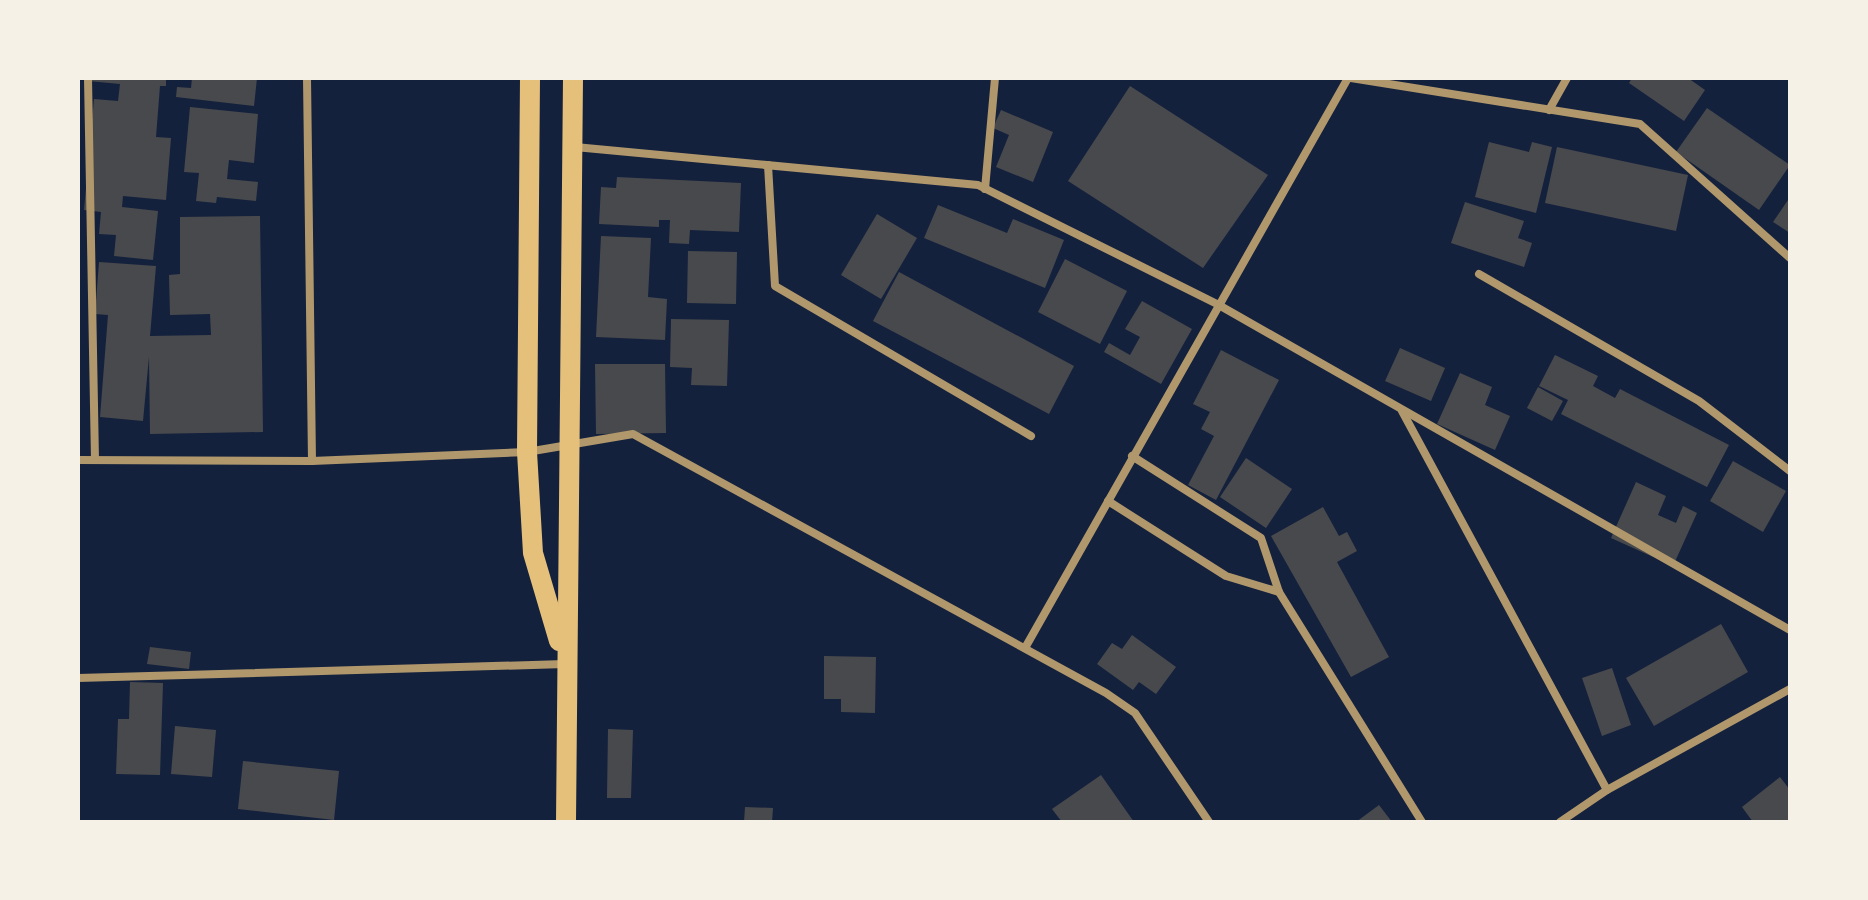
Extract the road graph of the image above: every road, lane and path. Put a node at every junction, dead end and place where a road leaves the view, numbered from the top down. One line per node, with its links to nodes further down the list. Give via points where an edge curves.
1 (88, 78): 21 (street)
2 (307, 78): 22 (street)
3 (530, 78): 18 (main road)
4 (573, 78): 9 (main road)
5 (995, 78): 11 (street)
6 (1349, 78): 8 (street); 14 (street)
7 (1567, 78): 8 (street)
8 (1549, 110): 12 (street, via 1640,124)
9 (570, 147): 10 (street); 17 (main road)
10 (768, 165): 11 (street); 16 (street, via 775,286)
11 (985, 189): 14 (street)
12 (1790, 258)
13 (1479, 274): 23 (street, via 1699,401)
14 (1217, 304): 15 (street); 19 (street)
15 (1400, 409): 26 (street); 31 (street)
16 (1031, 436)
17 (568, 446): 18 (street); 27 (street, via 633,434); 28 (main road)
18 (527, 452): 22 (street); 28 (main road, via 533,553)
19 (1132, 456): 24 (street); 25 (street, via 1261,538)
20 (78, 460): 21 (street)
21 (95, 460): 22 (street)
22 (312, 461)
23 (1790, 471)
24 (1108, 501): 25 (street, via 1226,576); 27 (street)
25 (1279, 592): 34 (street)
26 (1790, 630)
27 (1025, 648): 33 (street, via 1135,713)
28 (566, 664): 29 (street); 32 (main road)
29 (78, 678)
30 (1790, 689): 31 (street)
31 (1607, 790): 35 (street)
32 (566, 822)
33 (1209, 822)
34 (1422, 822)
35 (1560, 822)

